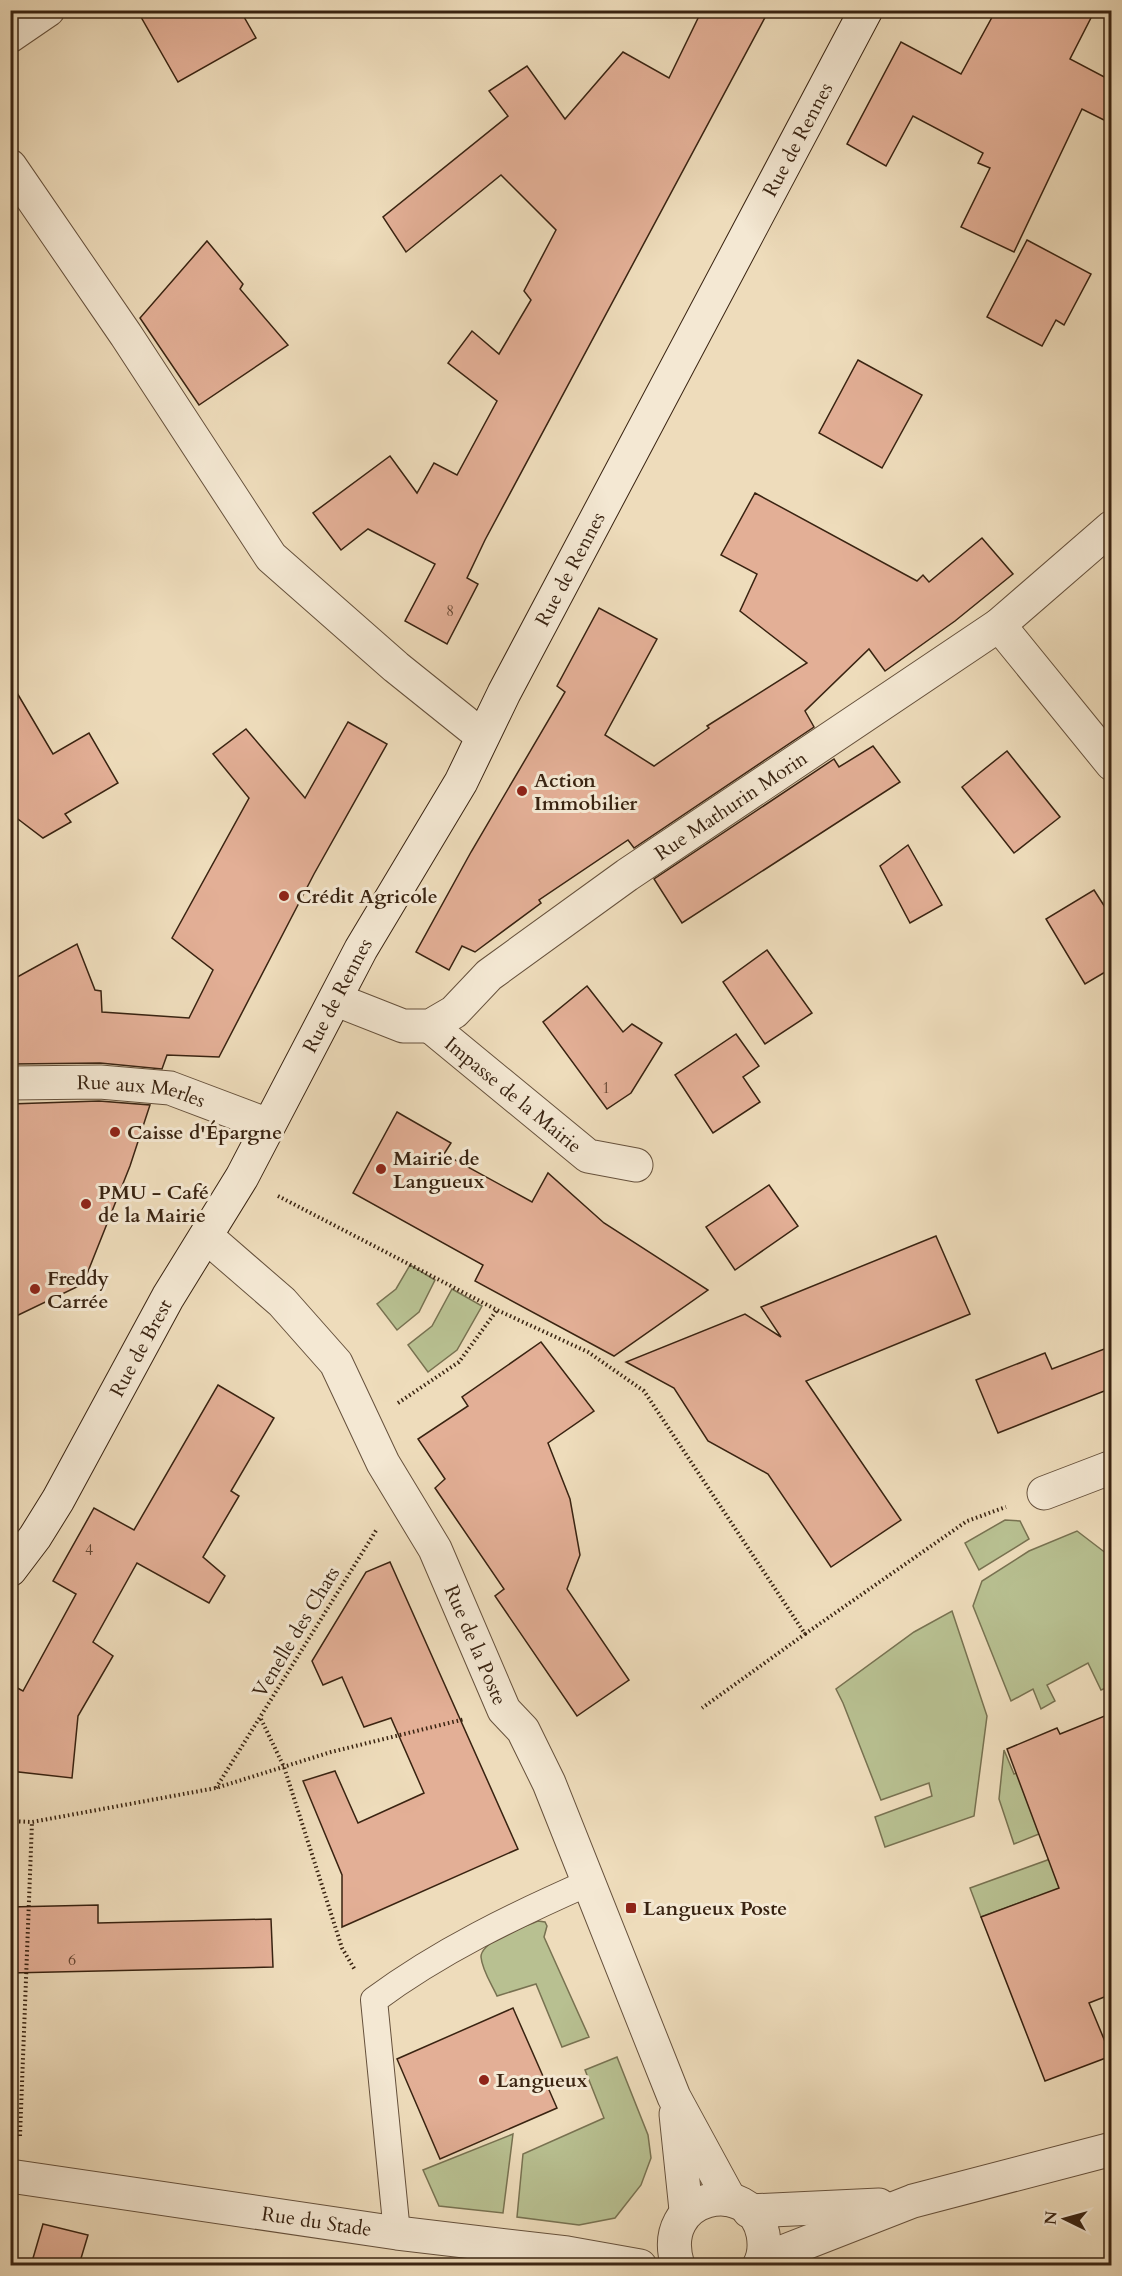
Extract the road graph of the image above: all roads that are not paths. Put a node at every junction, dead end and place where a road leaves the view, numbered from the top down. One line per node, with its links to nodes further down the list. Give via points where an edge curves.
1 (48, 10): 3 (street)
2 (866, 10): 7 (street, Rue de Rennes)
3 (10, 36)
4 (10, 166): 7 (street, via 271,557 396,667)
5 (1112, 527): 6 (street, Rue Mathurin Morin)
6 (999, 625): 8 (street); 10 (street, Rue Mathurin Morin, via 627,875 489,975 454,1012)
7 (482, 736): 9 (street, Rue de Rennes, via 461,783 361,950)
8 (1112, 764)
9 (337, 1000): 10 (street, via 403,1026); 12 (street, Rue de Rennes)
10 (430, 1026): 13 (street, Impasse de la Mairie, via 588,1156)
11 (10, 1083): 12 (street, Rue aux Merles, via 100,1082 170,1088)
12 (268, 1125): 14 (street, Rue de Brest)
13 (636, 1165)
14 (207, 1237): 17 (street, Rue de Brest, via 168,1297 58,1500); 18 (street, Rue de la Poste, via 282,1302 336,1363 364,1427 435,1549 504,1710 523,1730)
15 (1112, 1467): 16 (street)
16 (1044, 1493)
17 (10, 1570)
18 (590, 1882): 19 (street, Rue de la Poste); 24 (lane, via 530,1908 411,1972 374,2000)
19 (674, 2097): 23 (street, Rue de la Poste); 25 (street, Rue de la Poste)
20 (1112, 2149): 22 (street)
21 (13, 2185): 24 (street, Rue du Stade)
22 (902, 2204): 23 (street, Rue du Stade); 26 (street)
23 (740, 2206): 25 (street, Rue du Stade, via 701,2201); 26 (street, Rue de la Poste, via 762,2230 765,2245)
24 (398, 2233): 27 (street, Rue du Stade)
25 (680, 2237): 27 (street, Rue du Stade)
26 (761, 2263)
27 (630, 2264)

